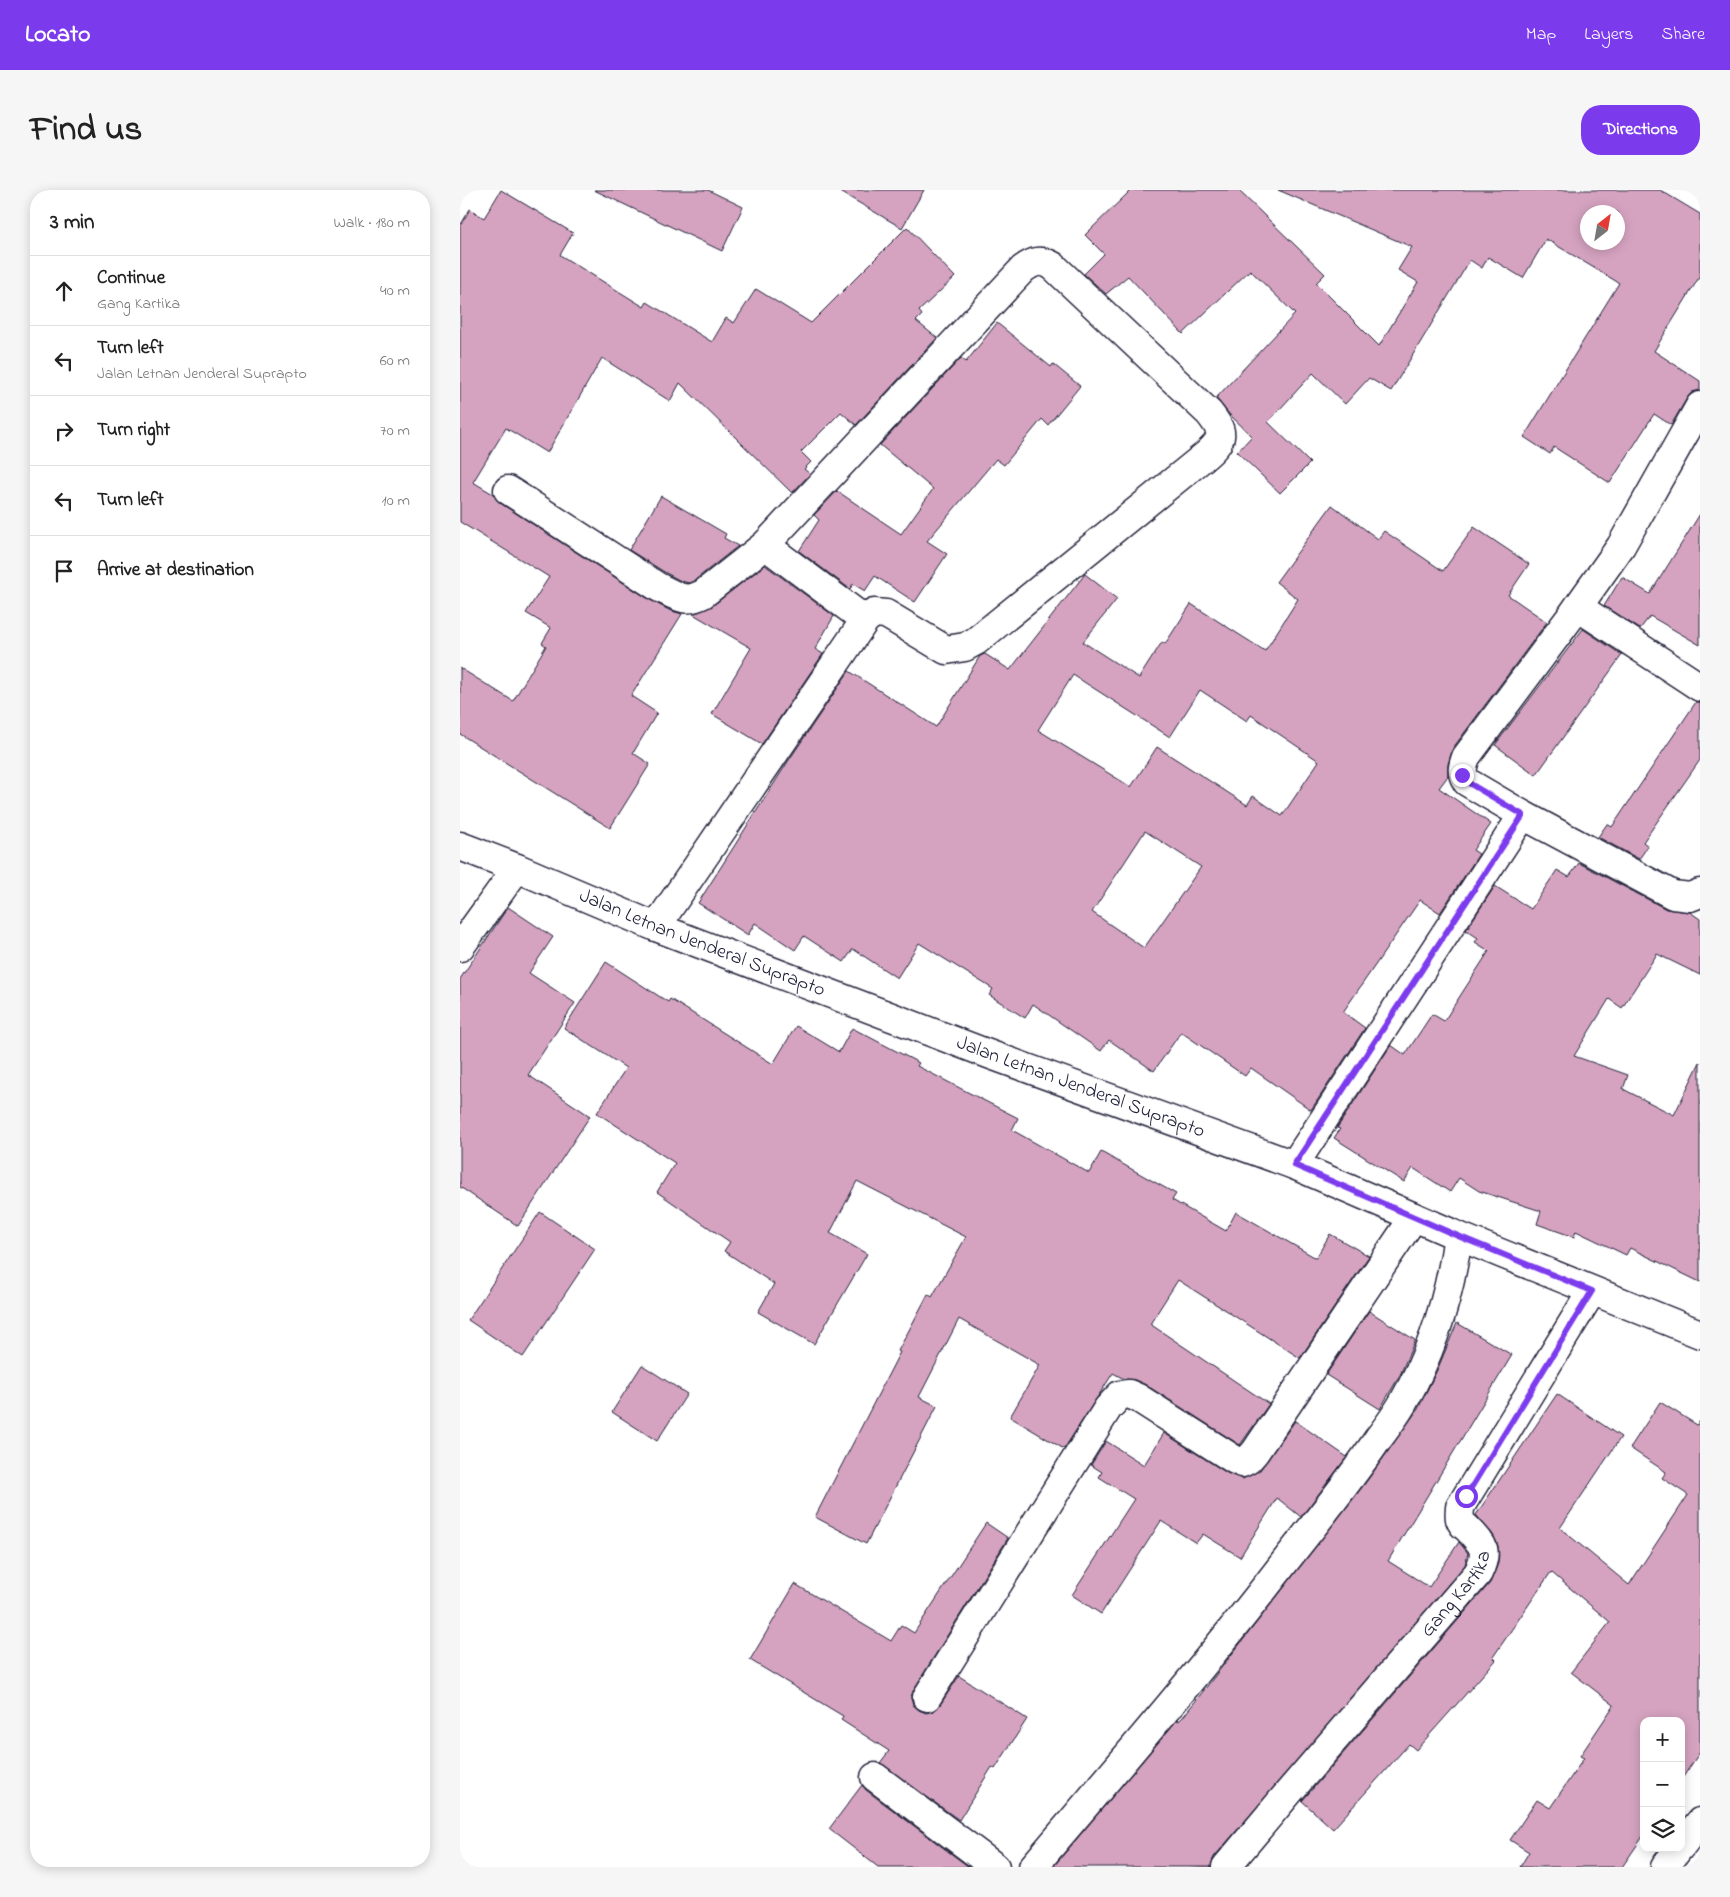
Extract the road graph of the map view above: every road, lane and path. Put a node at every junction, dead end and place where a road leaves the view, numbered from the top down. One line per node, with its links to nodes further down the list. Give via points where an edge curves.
1 (1700, 406): 4 (street, via 1621,546)
2 (508, 490): 3 (street, via 658,587 684,599 694,599 703,594)
3 (765, 545): 5 (street); 5 (street, via 1031,263 1046,261 1053,266 1220,426 1221,432 1214,448 971,644 946,650 886,614 874,613)
4 (1578, 607): 6 (street); 7 (street, via 1466,758 1462,768 1467,782)
5 (865, 620): 11 (street)
6 (1700, 687)
7 (1523, 815): 10 (street, via 1673,895 1690,897); 13 (street)
8 (460, 846): 9 (street, Jalan Letnan Jenderal Suprapto)
9 (517, 868): 11 (street, Jalan Letnan Jenderal Suprapto); 12 (street)
10 (1700, 893)
11 (656, 927): 13 (street, Jalan Letnan Jenderal Suprapto, via 991,1055)
12 (460, 947)
13 (1294, 1165): 14 (street, Jalan Letnan Jenderal Suprapto)
14 (1414, 1217): 15 (street, Jalan Letnan Jenderal Suprapto); 18 (street, via 1248,1460 1242,1463 1234,1460 1138,1398 1120,1395)
15 (1458, 1236): 16 (street, Jalan Letnan Jenderal Suprapto); 24 (street, via 1445,1303 1433,1340 1404,1403 1226,1638)
16 (1592, 1291): 17 (street, Jalan Letnan Jenderal Suprapto); 25 (street, Gang Kartika, via 1460,1507 1460,1518 1485,1552 1478,1573)
17 (1700, 1334)
18 (927, 1696)
19 (874, 1777): 23 (street)
20 (1700, 1822): 21 (street)
21 (1685, 1841)
22 (1676, 1852): 26 (street)
23 (995, 1867)
24 (1034, 1867)
25 (1226, 1867)
26 (1665, 1867)

